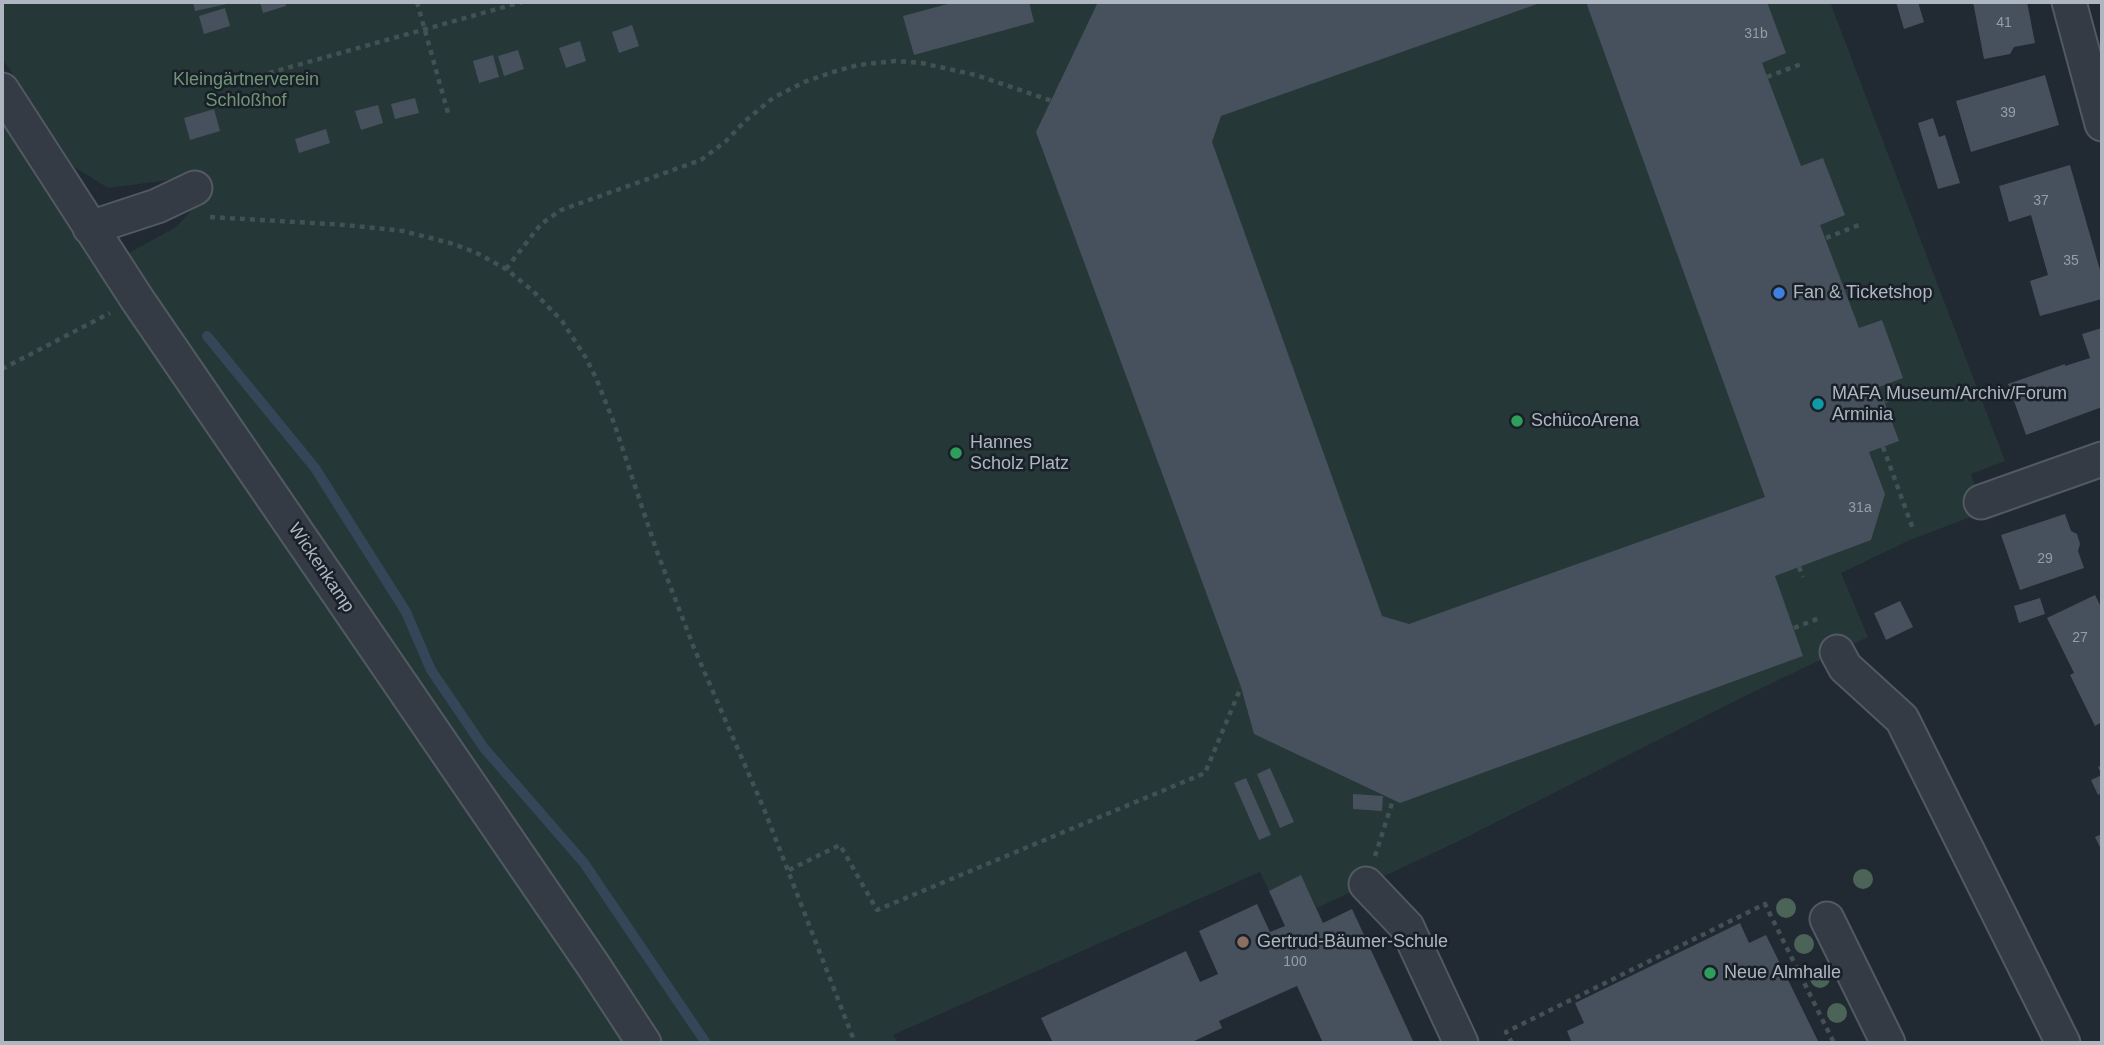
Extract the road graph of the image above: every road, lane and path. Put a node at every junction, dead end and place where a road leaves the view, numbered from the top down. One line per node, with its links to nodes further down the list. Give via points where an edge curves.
1 (417, 2): 4 (path)
2 (522, 2): 4 (path)
3 (2069, 2): 11 (street)
4 (424, 30): 6 (path); 10 (path)
5 (1801, 64): 7 (path)
6 (269, 73)
7 (1767, 77)
8 (2, 90): 14 (street, Wickenkamp)
9 (1052, 101): 16 (path, via 976,75 921,63 895,61 833,72 774,98 701,160 561,211 541,224)
10 (448, 113)
11 (2102, 124)
12 (196, 202): 14 (street, via 157,206); 16 (path, via 403,231 475,252)
13 (1859, 225): 15 (path)
14 (90, 228): 17 (street, Wickenkamp)
15 (1826, 238)
16 (506, 269): 32 (path, via 562,321 591,368 694,648)
17 (137, 299): 18 (path); 35 (street, Wickenkamp)
18 (2, 369)
19 (1917, 389): 20 (path)
20 (1885, 401)
21 (1883, 447): 24 (path)
22 (2102, 459): 23 (street)
23 (1981, 502)
24 (1913, 529)
25 (1799, 567): 26 (path)
26 (1803, 576)
27 (1822, 618): 28 (path)
28 (1794, 628)
29 (1837, 652): 41 (street, via 1845,667 1902,719)
30 (1241, 687): 32 (path, via 1205,773 877,910 840,845)
31 (1393, 800): 33 (path)
32 (789, 870): 36 (path)
33 (1366, 884): 37 (street, via 1407,927)
34 (1827, 919): 40 (street)
35 (644, 1043)
36 (855, 1043)
37 (1461, 1043)
38 (1512, 1043): 39 (path, via 1506,1032 1765,904)
39 (1834, 1043)
40 (1888, 1043)
41 (2063, 1043)

